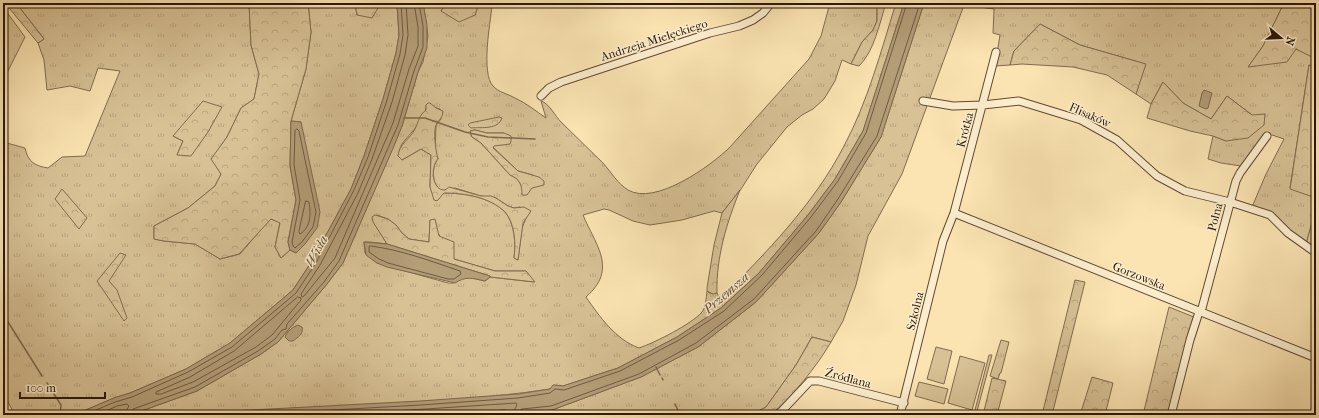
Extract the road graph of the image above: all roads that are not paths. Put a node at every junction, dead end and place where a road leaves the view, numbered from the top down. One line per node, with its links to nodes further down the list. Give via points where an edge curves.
1 (771, 3): 3 (street, Andrzeja Mielęckiego, via 763,13 739,26 560,82)
2 (996, 52): 5 (street, Krótka)
3 (541, 96)
4 (923, 101): 5 (street, Flisaków, via 953,106)
5 (983, 105): 7 (street, Flisaków, via 1019,101 1081,120 1117,140 1157,176 1185,191); 8 (street, Krótka)
6 (1267, 136): 7 (street, Polna, via 1238,177)
7 (1230, 202): 9 (street, Flisaków, via 1270,215 1288,233); 10 (street, Polna)
8 (954, 213): 10 (street, Gorzowska); 12 (street, Szkolna, via 944,241)
9 (1316, 252)
10 (1200, 312): 11 (street, Gorzowska); 15 (street, Polna, via 1190,340)
11 (1316, 358)
12 (904, 403): 13 (street, Źródlana, via 819,381 810,381); 14 (street, Szkolna)
13 (778, 415)
14 (900, 415)
15 (1171, 415)

